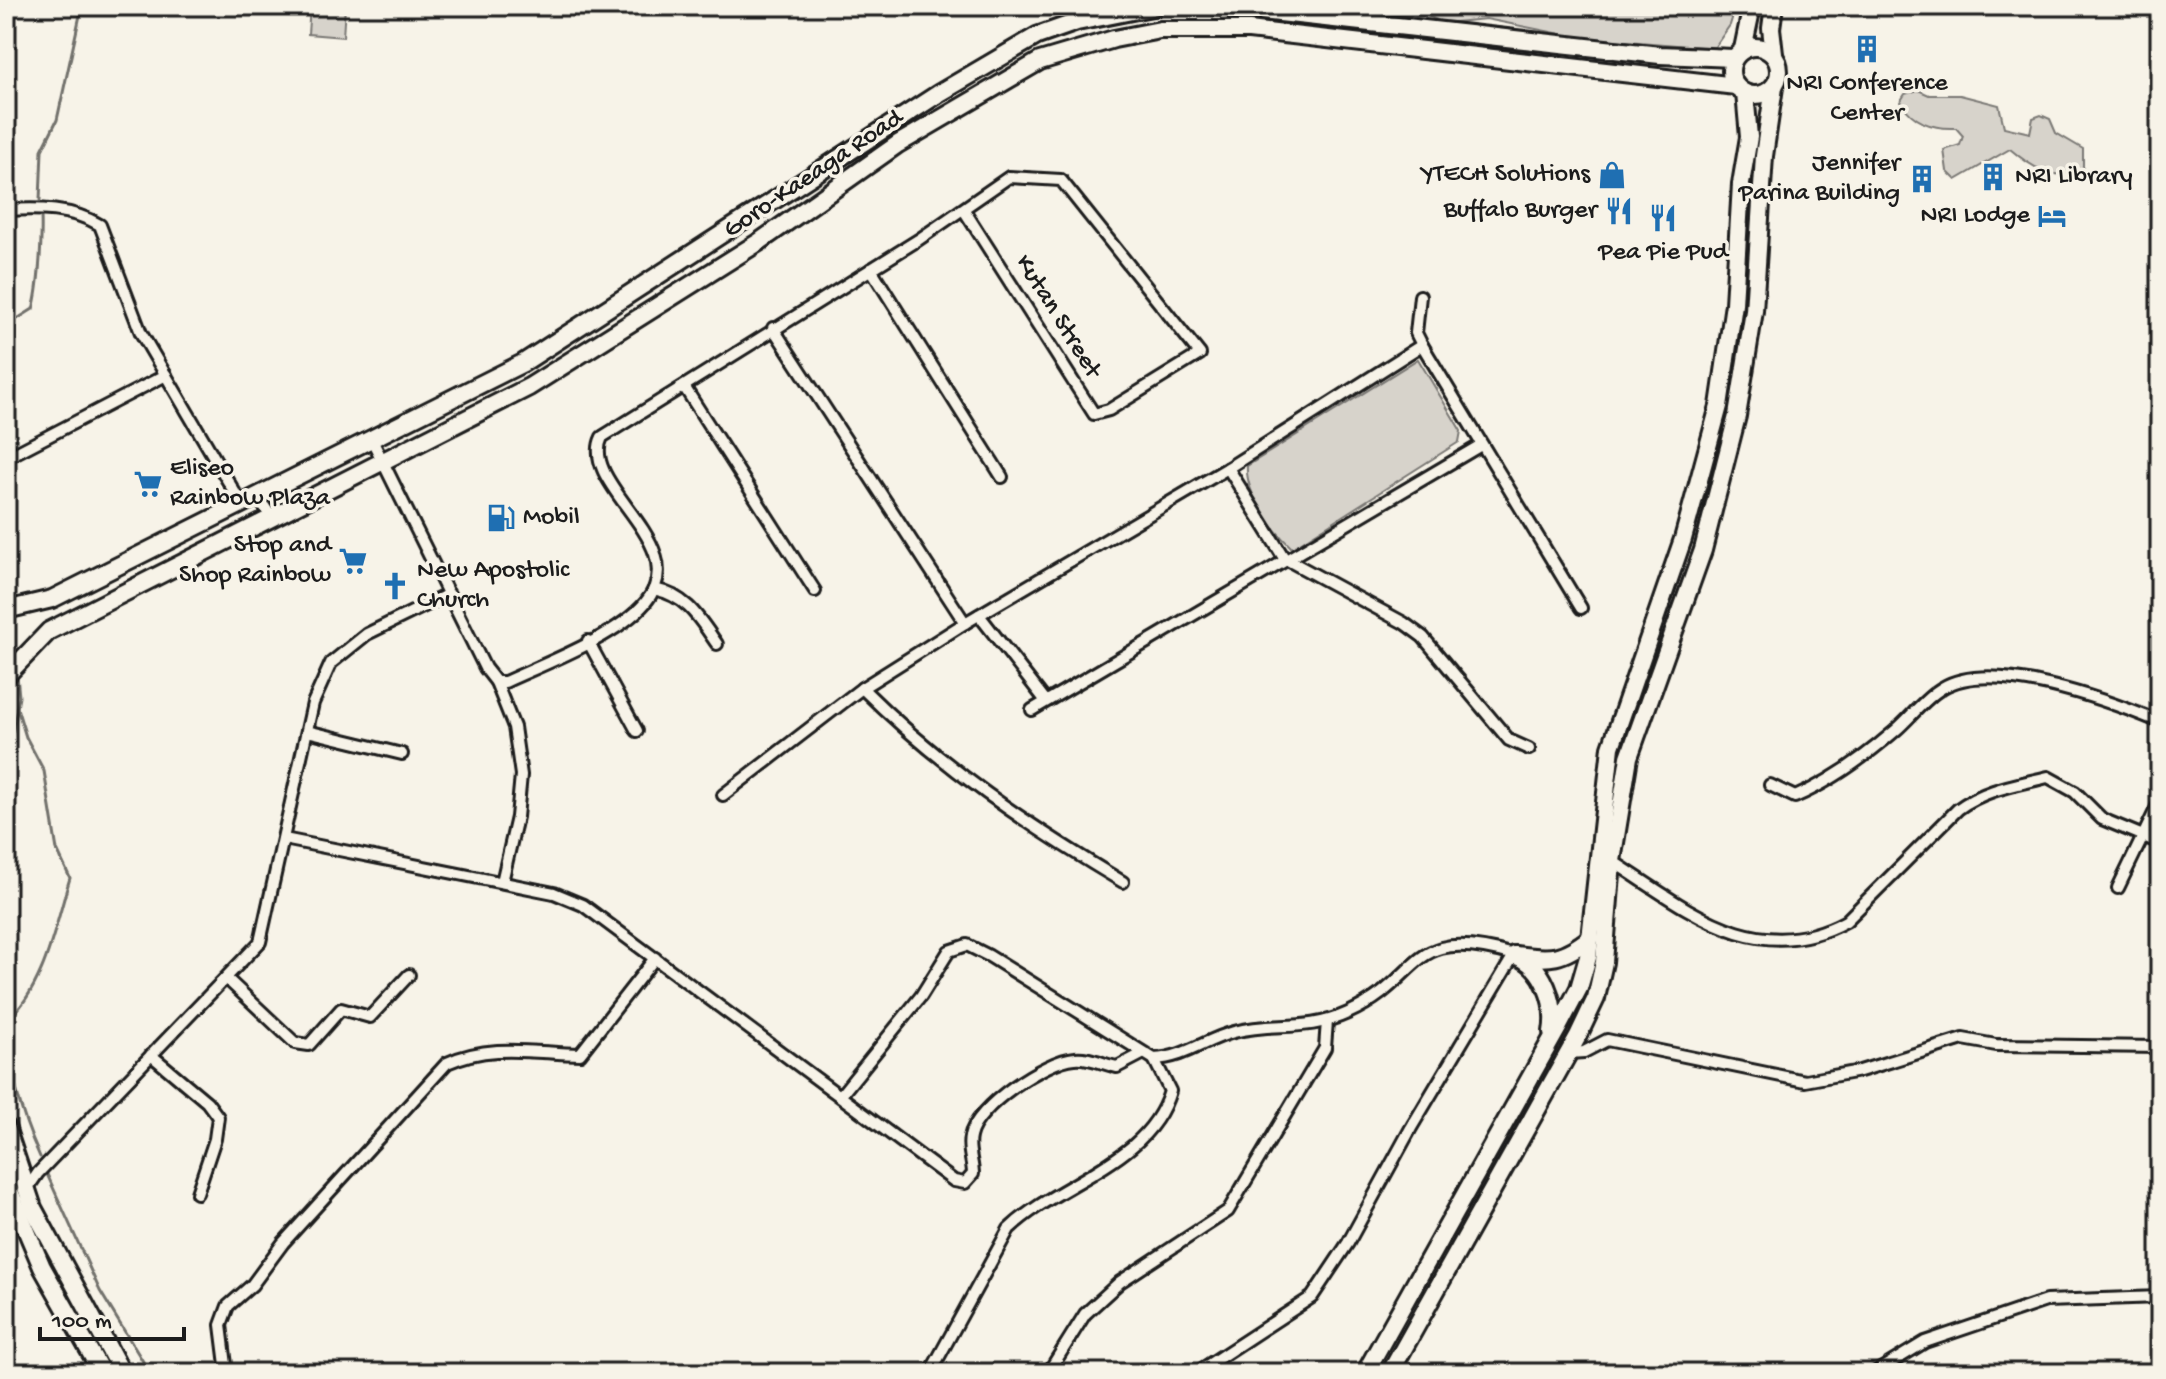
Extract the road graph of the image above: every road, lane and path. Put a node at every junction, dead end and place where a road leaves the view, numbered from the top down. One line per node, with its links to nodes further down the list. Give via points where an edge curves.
1 (1157, 6): 17 (main road, Goro-Kaeaga Road, via 1077,22 1037,36 986,64 523,363)
2 (1217, 6): 5 (main road, via 1660,55)
3 (1752, 6): 5 (main road)
4 (1774, 6): 6 (main road)
5 (1739, 54): 6 (main road, via 1759,46); 8 (main road, via 1731,72)
6 (1774, 54): 7 (main road, via 1780,67)
7 (1774, 87): 8 (main road, via 1760,95); 52 (main road, via 1754,311 1737,416 1703,550 1633,743)
8 (1741, 89): 20 (main road, Goro-Kaeaga Road, via 1249,30 1160,30 1114,39 1040,61 898,144 589,353); 56 (main road, via 1749,137 1719,406 1683,539 1611,747)
9 (6, 210): 15 (street, via 42,208 87,217 100,225 141,333)
10 (964, 210): 10 (street, Kutan Street, via 1009,177 1061,180 1200,354 1094,414); 11 (street)
11 (871, 269): 13 (street); 22 (street)
12 (1420, 296): 14 (street, via 1416,333)
13 (773, 328): 16 (street); 33 (street)
14 (1422, 345): 18 (street); 21 (street)
15 (166, 375): 19 (street); 24 (street)
16 (685, 388): 27 (street, via 609,431 598,446 602,468 653,550); 28 (street)
17 (372, 440): 20 (street); 23 (main road, Goro-Kaeaga Road)
18 (1481, 445): 26 (street); 30 (street)
19 (6, 458)
20 (383, 462): 25 (main road, Goro-Kaeaga Road); 29 (street)
21 (1228, 468): 26 (street); 32 (street)
22 (1002, 477)
23 (258, 497): 24 (main road, Goro-Kaeaga Road); 25 (street)
24 (242, 505): 31 (main road, Goro-Kaeaga Road, via 52,599)
25 (272, 518): 36 (main road, Goro-Kaeaga Road, via 49,631)
26 (1284, 558): 39 (street); 44 (street, via 1423,637 1509,740)
27 (654, 589): 34 (street, via 626,621); 35 (street, via 673,593 690,606)
28 (815, 591)
29 (449, 594): 37 (street); 42 (street, via 367,634 339,656 321,682)
30 (1581, 608)
31 (6, 610)
32 (979, 615): 33 (street); 39 (street)
33 (965, 623): 38 (street)
34 (588, 641): 37 (street); 43 (street)
35 (717, 644)
36 (6, 676)
37 (496, 682): 53 (street, via 514,727 521,775)
38 (862, 688): 47 (street); 54 (street, via 971,784)
39 (1045, 700): 40 (street)
40 (1032, 710)
41 (2160, 722): 46 (street, via 2089,693 1967,677 1941,688 1823,785 1795,797)
42 (307, 731): 45 (street); 50 (street)
43 (637, 731)
44 (1529, 749)
45 (402, 754)
46 (1770, 785)
47 (723, 795)
48 (2160, 801): 49 (street)
49 (2142, 837): 51 (street); 52 (street, via 2102,819 2075,792 2048,777 1995,790 1958,809 1846,921 1800,939 1766,940 1709,923); 55 (street)
50 (284, 839): 53 (street); 60 (street, via 260,942)
51 (2160, 843)
52 (1612, 861): 64 (main road, via 1601,979)
53 (502, 882): 58 (street, via 583,905)
54 (1123, 882)
55 (2118, 888)
56 (1591, 937): 57 (main road, via 1558,958); 62 (main road, via 1579,988)
57 (1514, 955): 61 (street, via 1463,944 1433,950 1365,1005); 62 (main road, via 1524,959 1551,994); 81 (street, via 1312,1297)
58 (655, 958): 68 (street); 78 (street, via 580,1054 520,1048 468,1053 447,1063 228,1306 221,1325)
59 (409, 975): 60 (street, via 370,1017 341,1009 309,1045 295,1043)
60 (226, 978): 66 (street)
61 (1327, 1021): 67 (street, via 1234,1032 1182,1055); 80 (street, via 1325,1048 1228,1211 1120,1282 1085,1314)
62 (1551, 1041): 82 (main road)
63 (2160, 1047): 64 (street, via 1996,1045 1963,1039 1860,1071 1805,1081 1607,1040)
64 (1569, 1053): 83 (main road)
65 (1142, 1054): 67 (street); 68 (street, via 967,945 949,951 921,996); 68 (street, via 1117,1067 1080,1057 1060,1060 1022,1082 982,1114 970,1133 973,1174 965,1183 954,1181)
66 (151, 1055): 71 (street); 74 (street, via 218,1117)
67 (1154, 1059): 79 (street, via 1170,1091 1163,1113 1138,1142 1028,1211 1009,1229)
68 (841, 1095)
69 (6, 1127): 70 (main road)
70 (19, 1164): 71 (street); 73 (main road)
71 (38, 1173): 73 (street)
72 (7, 1186): 76 (main road, via 42,1267)
73 (27, 1189): 77 (main road)
74 (197, 1193)
75 (2160, 1297): 84 (street, via 2046,1301 1925,1342)
76 (98, 1368)
77 (122, 1373)
78 (227, 1373)
79 (930, 1373)
80 (1048, 1373)
81 (1196, 1373)
82 (1365, 1373)
83 (1390, 1373)
84 (1874, 1373)

